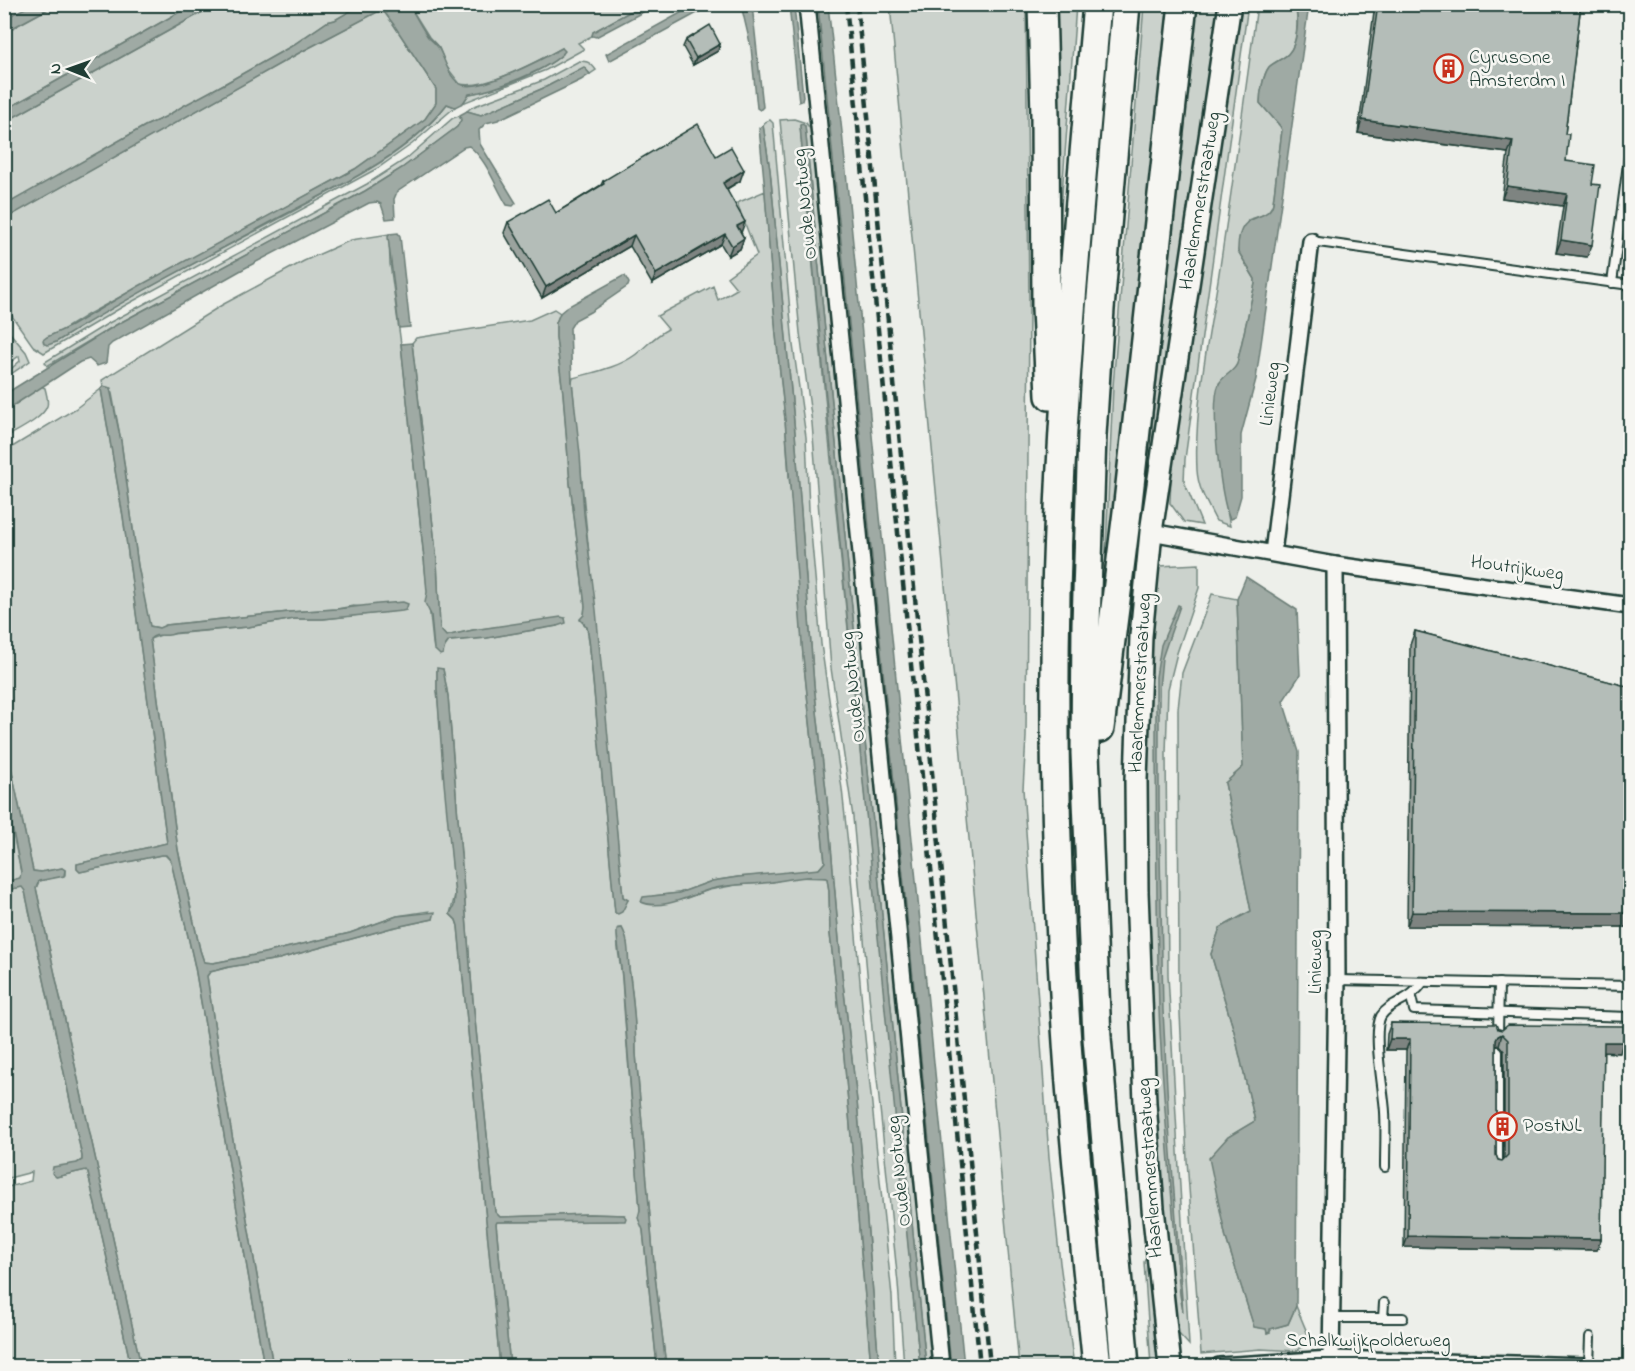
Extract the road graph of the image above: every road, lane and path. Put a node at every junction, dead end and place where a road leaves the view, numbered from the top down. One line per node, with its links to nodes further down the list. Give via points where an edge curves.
1 (807, 4): 35 (street, Oude Notweg)
2 (1042, 4): 11 (highway, via 1047,350)
3 (1097, 4): 11 (highway, via 1066,362)
4 (1126, 4): 16 (highway, via 1092,435 1086,624)
5 (1183, 4): 16 (highway, via 1127,512)
6 (1230, 4): 12 (main road, Haarlemmerstraatweg)
7 (1630, 149): 9 (lane)
8 (1311, 241): 9 (lane); 13 (street, Linieweg)
9 (1612, 283): 10 (lane)
10 (1630, 285)
11 (1060, 490): 36 (highway, via 1056,762 1061,932 1074,1132)
12 (1151, 532): 13 (street); 38 (main road, Haarlemmerstraatweg, via 1141,636 1137,892 1146,1115)
13 (1273, 553): 14 (street)
14 (1335, 565): 15 (street, Houtrijkweg); 17 (street, Linieweg)
15 (1630, 606)
16 (1088, 821): 37 (highway, via 1097,1038)
17 (1337, 980): 18 (lane); 29 (street, Linieweg)
18 (1423, 982): 19 (lane); 21 (lane)
19 (1498, 983): 20 (lane); 22 (lane)
20 (1630, 986)
21 (1411, 996): 22 (lane, via 1414,1010); 27 (lane, via 1389,1008 1379,1021 1386,1113)
22 (1499, 1013): 23 (lane); 24 (lane)
23 (1630, 1017)
24 (1498, 1035)
25 (1498, 1051): 26 (lane)
26 (1498, 1166)
27 (1385, 1167)
28 (1384, 1303): 30 (lane)
29 (1331, 1318): 30 (lane); 34 (street, Linieweg)
30 (1383, 1318): 31 (lane)
31 (1402, 1318)
32 (1630, 1334): 41 (lane)
33 (1590, 1337): 40 (lane)
34 (1331, 1363): 39 (street, Schalkwijkpolderweg); 40 (street, Schalkwijkpolderweg)
35 (940, 1366)
36 (1096, 1366)
37 (1125, 1366)
38 (1170, 1366)
39 (1219, 1366)
40 (1589, 1366)
41 (1630, 1366)

